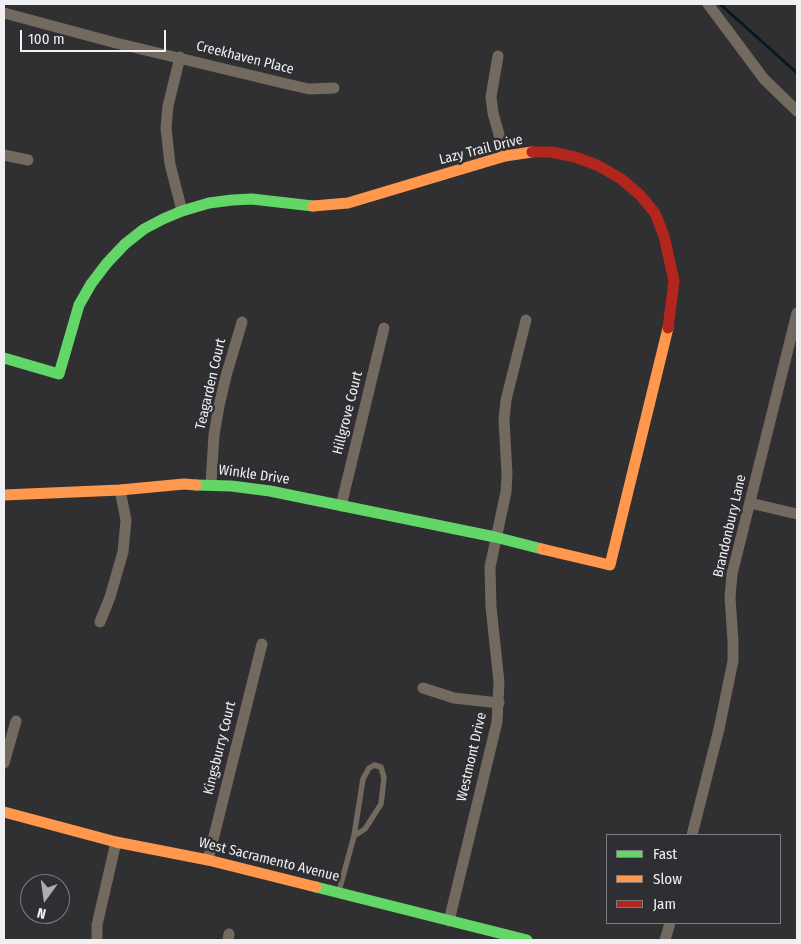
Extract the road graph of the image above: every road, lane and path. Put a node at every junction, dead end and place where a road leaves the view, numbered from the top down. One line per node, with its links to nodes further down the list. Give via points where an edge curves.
1 (708, 4): 6 (street, via 764,79)
2 (4, 13): 4 (street, Creekhaven Place)
3 (498, 56): 8 (street, via 491,97)
4 (180, 57): 5 (street, Creekhaven Place, via 310,89); 10 (street, via 166,128 170,164)
5 (334, 88)
6 (797, 111)
7 (4, 155): 9 (street)
8 (504, 156): 10 (street, Lazy Trail Drive, via 348,203 303,206 242,199); 22 (street, Lazy Trail Drive, via 551,152 597,165 620,178 640,194 655,213 674,281 666,336 610,565)
9 (28, 160)
10 (182, 211): 15 (street, Lazy Trail Drive, via 163,218 125,244 91,284 79,305 59,374)
11 (797, 313): 19 (street, Brandonbury Lane)
12 (526, 320): 22 (street, Westmont Drive, via 506,400 506,492)
13 (242, 322): 16 (street, Teagarden Court, via 219,406)
14 (384, 328): 20 (street, Hillgrove Court)
15 (4, 358)
16 (211, 484): 17 (street, Winkle Drive); 20 (street, Winkle Drive, via 264,490)
17 (120, 490): 18 (street, Winkle Drive); 23 (street, via 126,520 123,552)
18 (4, 495)
19 (750, 503): 21 (street); 30 (street, Brandonbury Lane, via 732,574 733,661)
20 (341, 506): 22 (street, Winkle Drive)
21 (797, 514)
22 (496, 537): 26 (street, Westmont Drive, via 489,584 500,682)
23 (100, 622)
24 (262, 644): 33 (street, Kingsburry Court)
25 (423, 688): 26 (street, via 454,698)
26 (499, 704): 35 (street, Westmont Drive)
27 (16, 721): 28 (street)
28 (4, 763)
29 (4, 812): 32 (street, West Sacramento Avenue)
30 (692, 834)
31 (354, 836): 31 (lane, via 363,779 369,768 374,765 381,767 384,778 381,804 365,829); 34 (lane)
32 (116, 842): 33 (street, West Sacramento Avenue); 38 (street, via 97,925)
33 (208, 860): 34 (street, West Sacramento Avenue)
34 (338, 893): 35 (street, West Sacramento Avenue)
35 (449, 921): 37 (street, West Sacramento Avenue)
36 (670, 924): 40 (street)
37 (512, 938): 39 (street, West Sacramento Avenue)
38 (97, 940)
39 (527, 940)
40 (665, 940)

